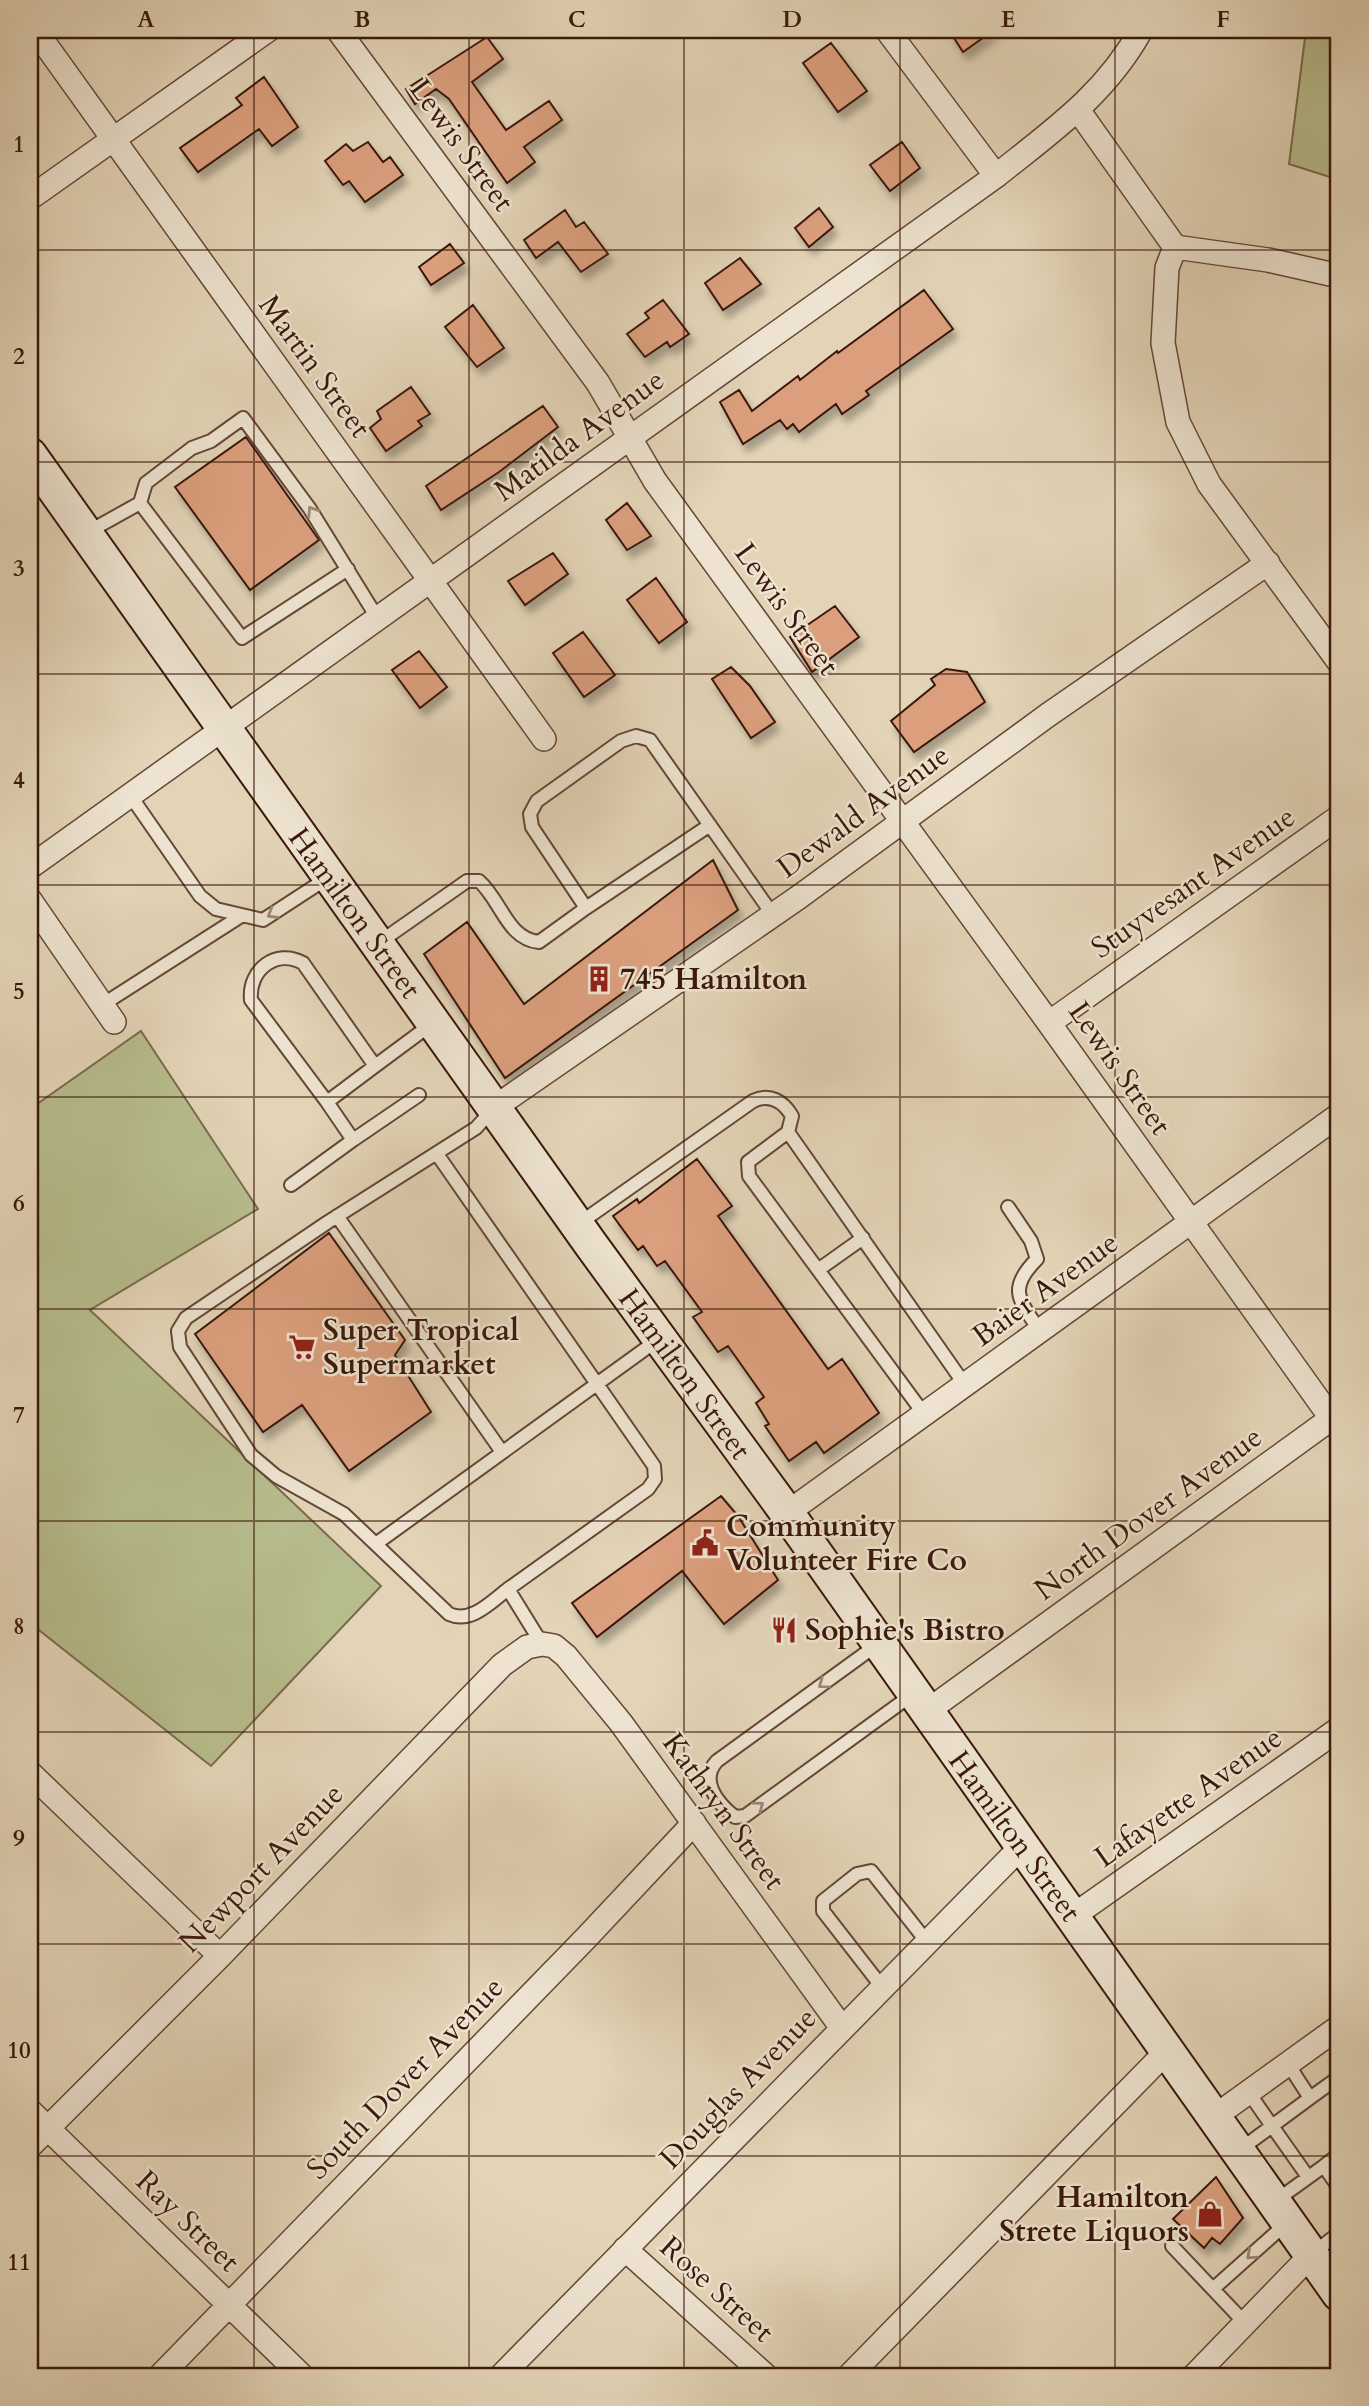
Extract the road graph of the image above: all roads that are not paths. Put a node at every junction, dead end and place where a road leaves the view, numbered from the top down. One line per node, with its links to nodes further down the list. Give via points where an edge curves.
1 (35, 30): 7 (street, Martin Street)
2 (268, 30): 7 (street)
3 (338, 30): 12 (street, Lewis Street, via 598,383)
4 (887, 30): 8 (street)
5 (1141, 30): 6 (street, Matilda Avenue, via 1124,59)
6 (1079, 110): 8 (street, Matilda Avenue); 10 (street)
7 (113, 139): 9 (street); 18 (street, Martin Street)
8 (996, 176): 12 (street, Matilda Avenue)
9 (30, 198)
10 (1175, 247): 11 (street); 16 (street, via 1167,268 1163,343 1178,422 1209,484)
11 (1339, 276)
12 (630, 436): 18 (street, Matilda Avenue); 25 (street, Lewis Street, via 655,481)
13 (30, 455): 15 (street, Hamilton Street)
14 (140, 503): 15 (lane); 17 (lane, via 242,638); 17 (lane, one-way to 14, via 243,418 146,483)
15 (86, 533): 21 (street, Hamilton Street)
16 (1268, 563): 20 (street); 25 (street, Dewald Avenue)
17 (348, 569): 19 (lane)
18 (431, 581): 19 (street, Matilda Avenue); 22 (street, Martin Street)
19 (378, 619): 21 (street, Matilda Avenue)
20 (1339, 662)
21 (223, 728): 23 (street, Matilda Avenue); 28 (street, Hamilton Street)
22 (544, 739)
23 (130, 795): 27 (street, Matilda Avenue); 32 (lane, via 200,896 216,909)
24 (1339, 817): 36 (street, Stuyvesant Avenue)
25 (903, 821): 31 (street, Dewald Avenue); 36 (street, Lewis Street)
26 (710, 825): 30 (lane); 30 (lane, via 650,740 636,736 621,741 537,801 530,814 532,827); 31 (lane)
27 (30, 867)
28 (329, 876): 32 (lane, one-way to 32, via 263,920); 33 (street, Hamilton Street)
29 (30, 900): 34 (street)
30 (586, 908): 33 (lane, via 539,942 526,941 488,888 479,881 467,881)
31 (773, 915): 40 (street, Dewald Avenue)
32 (242, 916): 34 (lane)
33 (377, 944): 35 (street, Hamilton Street)
34 (108, 1013)
35 (434, 1023): 37 (lane); 40 (street, Hamilton Street)
36 (1049, 1023): 48 (street, Lewis Street)
37 (376, 1066): 39 (lane); 39 (lane, via 303,963 291,956 278,958 257,972 250,984 251,1000)
38 (419, 1095): 43 (lane)
39 (327, 1102): 43 (lane)
40 (494, 1108): 44 (lane, via 476,1128); 49 (street, Hamilton Street)
41 (1339, 1115): 48 (street, Baier Avenue)
42 (789, 1132): 49 (lane, via 792,1116 786,1108 777,1100 761,1098); 50 (lane); 51 (lane, via 746,1168)
43 (353, 1140): 45 (lane)
44 (437, 1154): 47 (lane); 54 (lane)
45 (291, 1185)
46 (1008, 1207): 52 (lane, via 1036,1250 1037,1259 1017,1287 1018,1298)
47 (337, 1216): 58 (lane); 60 (lane, via 186,1318 178,1331 180,1347 251,1455 276,1476 344,1514)
48 (1191, 1222): 52 (street, Baier Avenue); 57 (street, Lewis Street)
49 (577, 1225): 53 (street, Hamilton Street)
50 (863, 1238): 51 (lane); 55 (lane)
51 (818, 1270): 56 (lane)
52 (1040, 1331): 55 (street, Baier Avenue)
53 (659, 1339): 54 (lane); 59 (street, Hamilton Street)
54 (596, 1383): 58 (lane); 61 (lane, via 654,1466 655,1479 648,1489)
55 (965, 1385): 56 (street, Baier Avenue)
56 (924, 1414): 59 (street, Baier Avenue)
57 (1337, 1421): 64 (street, North Dover Avenue)
58 (502, 1452): 60 (lane)
59 (787, 1513): 63 (street, Hamilton Street)
60 (377, 1543): 61 (lane, via 459,1619)
61 (508, 1589): 62 (lane)
62 (542, 1644): 67 (street, Kathryn Street, via 554,1646 566,1656); 71 (street, Newport Avenue, via 527,1647 502,1665)
63 (878, 1644): 64 (street, Hamilton Street); 64 (lane, one-way to 64, via 717,1761 709,1770 708,1784 726,1810 735,1817 745,1816)
64 (919, 1703): 68 (street, Hamilton Street)
65 (1339, 1729): 69 (street, Lafayette Avenue)
66 (30, 1773): 71 (street)
67 (694, 1823): 73 (street, Kathryn Street); 97 (street, South Dover Avenue)
68 (1022, 1846): 69 (street, Hamilton Street); 70 (street, Douglas Avenue)
69 (1073, 1916): 75 (street, Hamilton Street)
70 (927, 1942): 72 (street, Douglas Avenue); 72 (lane, via 871,1871 857,1874 823,1901 823,1911)
71 (220, 1956): 83 (street, Newport Avenue)
72 (882, 1987): 73 (street, Douglas Avenue)
73 (842, 2028): 93 (street, Douglas Avenue)
74 (1336, 2036): 76 (street)
75 (1167, 2051): 81 (street, Hamilton Street); 103 (street)
76 (1288, 2064): 78 (street); 79 (lane)
77 (1339, 2077): 79 (lane)
78 (1249, 2093): 81 (street); 82 (lane)
79 (1310, 2098): 82 (lane)
80 (30, 2111): 83 (street, Ray Street)
81 (1214, 2117): 85 (street, Hamilton Street)
82 (1272, 2126): 85 (lane); 88 (lane)
83 (47, 2127): 84 (street, Newport Avenue); 97 (street, Ray Street)
84 (30, 2146)
85 (1238, 2151): 90 (street, Hamilton Street)
86 (1339, 2154): 87 (lane)
87 (1324, 2166): 88 (lane); 89 (lane)
88 (1308, 2177): 90 (lane)
89 (1339, 2188)
90 (1281, 2212): 94 (street, Hamilton Street); 95 (lane, one-way to 95)
91 (1339, 2233): 94 (lane)
92 (1172, 2246): 95 (lane)
93 (625, 2249): 101 (street, Douglas Avenue); 102 (street, Rose Street)
94 (1311, 2255): 96 (street, Hamilton Street); 98 (street)
95 (1214, 2288): 98 (lane)
96 (1339, 2294)
97 (229, 2306): 99 (street, South Dover Avenue); 100 (street, Ray Street)
98 (1245, 2323): 104 (street)
99 (160, 2376)
100 (302, 2376)
101 (501, 2376)
102 (766, 2376)
103 (849, 2376)
104 (1194, 2376)

